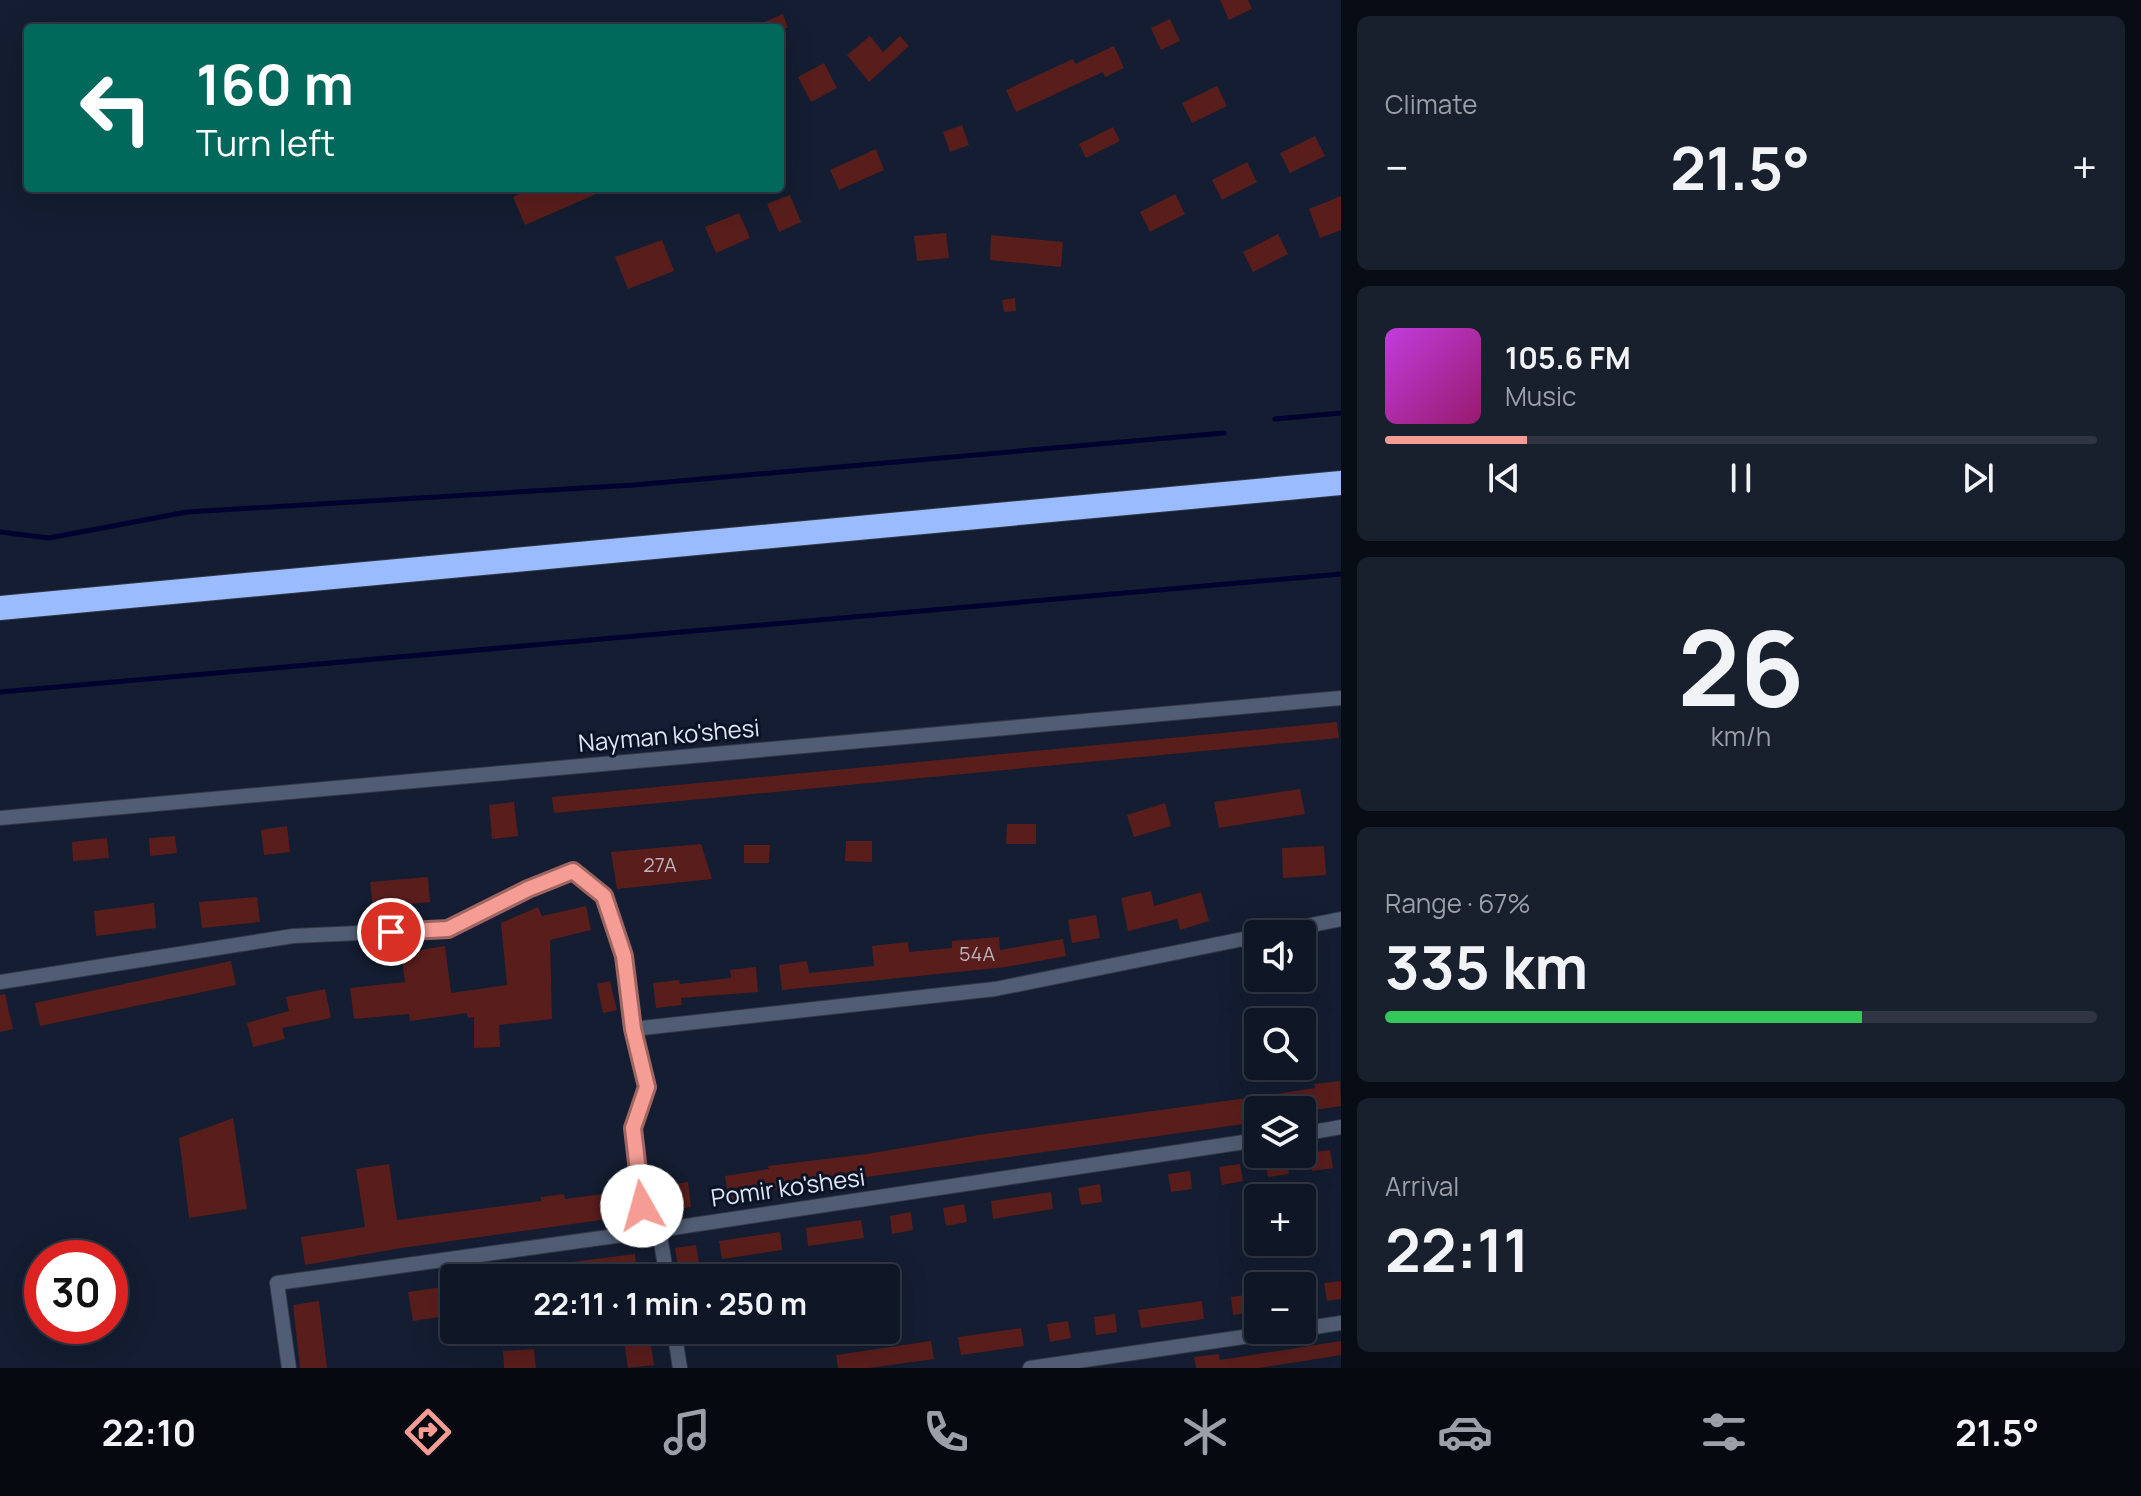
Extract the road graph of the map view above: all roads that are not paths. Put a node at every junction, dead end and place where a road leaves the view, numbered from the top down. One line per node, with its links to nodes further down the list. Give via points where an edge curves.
1 (1341, 483): 2 (highway)
2 (0, 608)
3 (1341, 698): 4 (street, Nayman ko'shesi)
4 (0, 818)
5 (1341, 919): 6 (street)
6 (1316, 924)
7 (1244, 939): 9 (street, via 995,989)
8 (0, 982): 9 (street, via 293,936 448,929 573,871 604,896 624,956)
9 (633, 1029): 13 (street, via 647,1087 633,1128)
10 (1341, 1127): 11 (street)
11 (1316, 1131)
12 (1244, 1142): 13 (street, Pomir ko'shesi)
13 (652, 1230): 14 (street); 19 (street, Pomir ko'shesi, via 277,1283)
14 (663, 1264)
15 (1341, 1323): 16 (street)
16 (1316, 1327)
17 (1244, 1337): 21 (street)
18 (676, 1344): 20 (street)
19 (289, 1368)
20 (680, 1368)
21 (1030, 1368)

